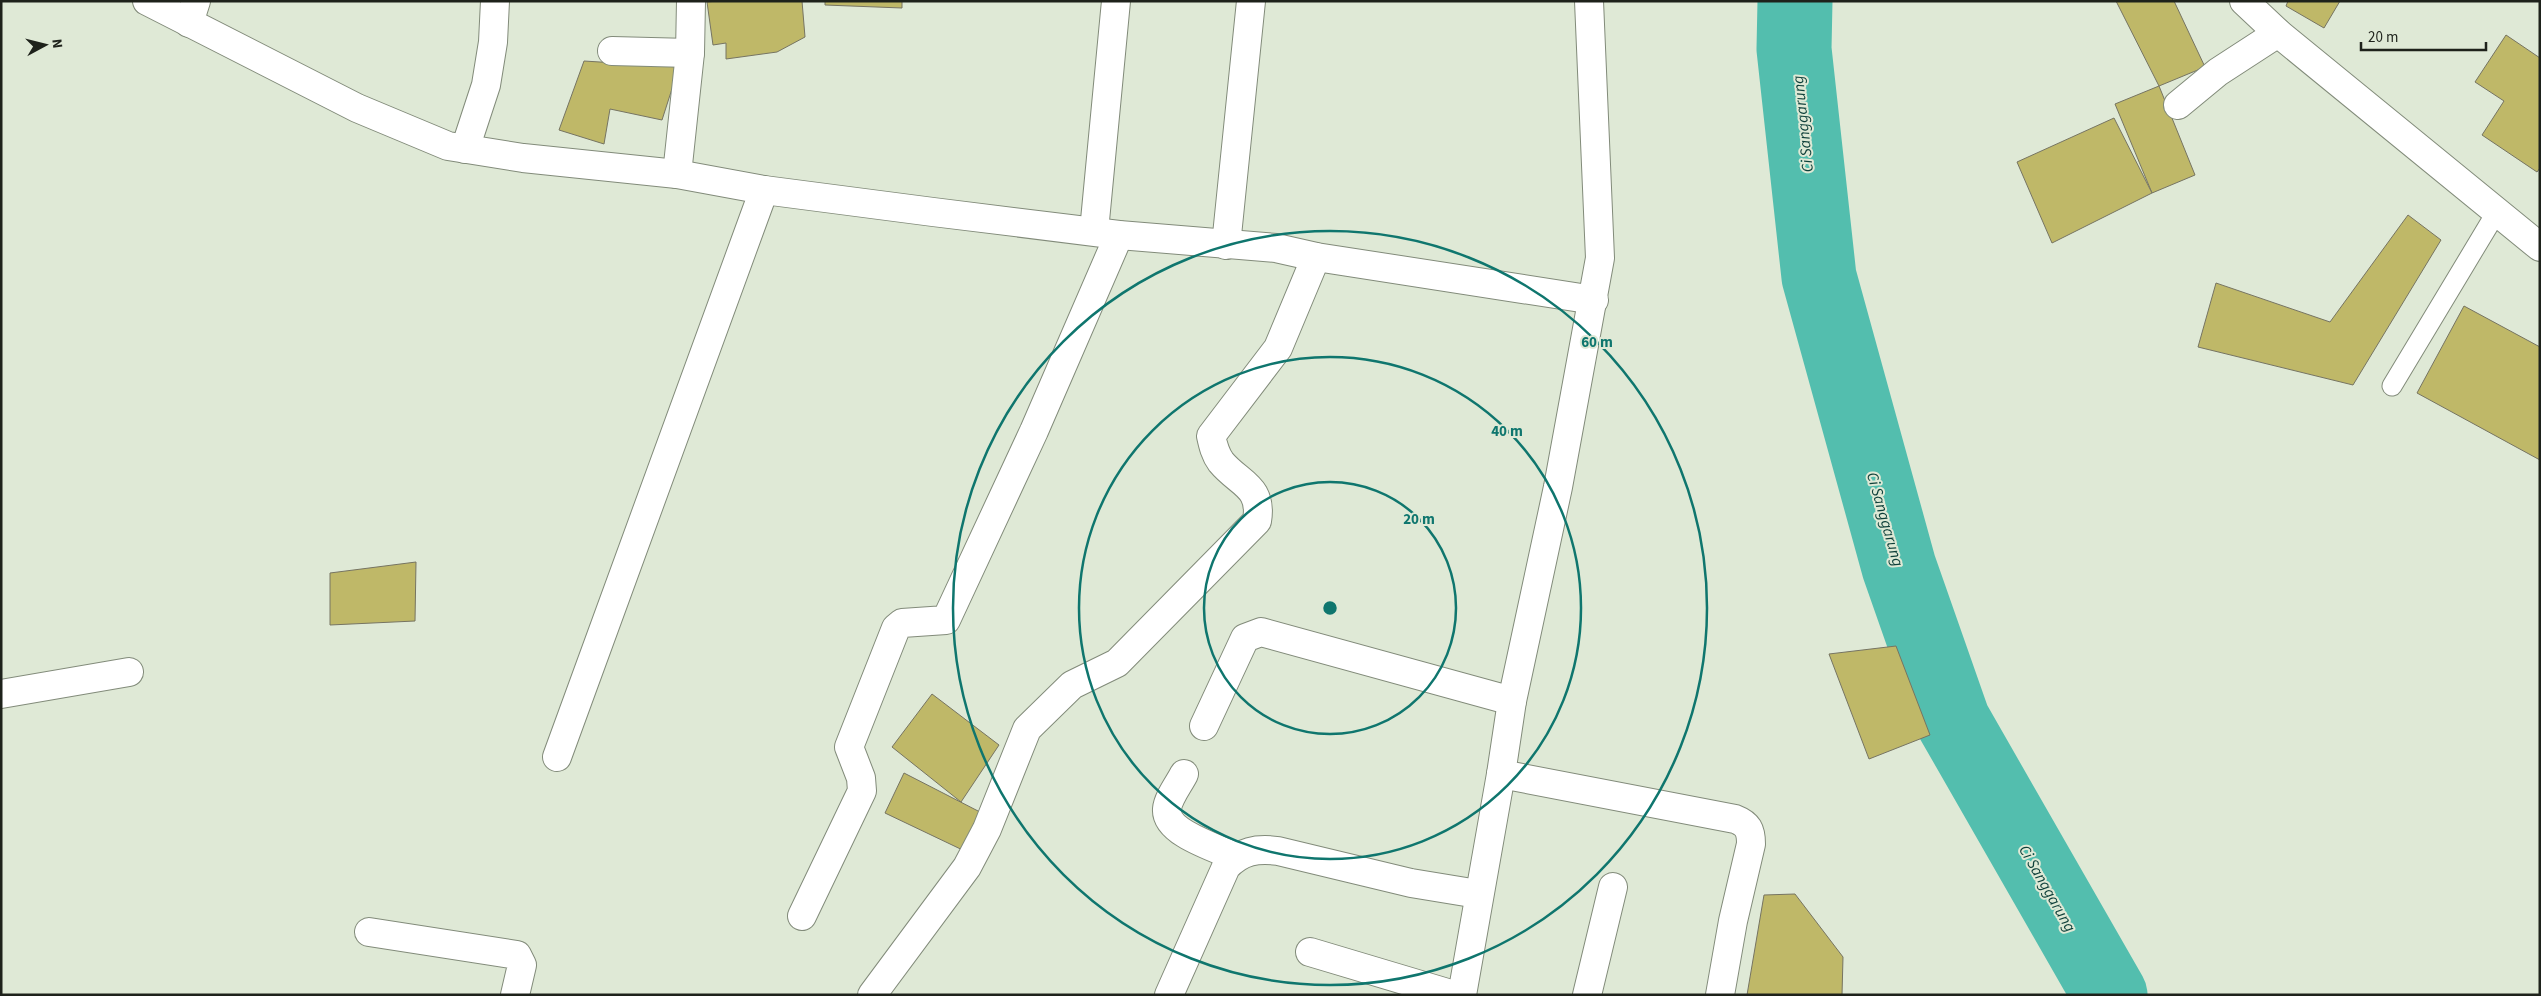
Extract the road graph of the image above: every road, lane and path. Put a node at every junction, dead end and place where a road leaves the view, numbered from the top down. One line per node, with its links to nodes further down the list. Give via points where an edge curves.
1 (147, 1): 8 (main road)
2 (496, 1): 13 (main road, via 486,85)
3 (690, 1): 11 (main road)
4 (1116, 1): 17 (main road)
5 (1251, 1): 18 (main road)
6 (1589, 1): 21 (main road, via 1600,258)
7 (2244, 1): 9 (main road)
8 (192, 12): 13 (main road, via 357,108 448,146)
9 (2278, 33): 12 (main road, via 2218,72); 16 (main road)
10 (612, 51): 11 (main road)
11 (690, 53): 14 (main road)
12 (2178, 105)
13 (465, 149): 14 (main road)
14 (678, 174): 15 (main road)
15 (764, 190): 17 (main road); 27 (main road)
16 (2496, 213): 19 (main road); 22 (lane)
17 (1106, 233): 18 (main road); 33 (main road, via 1034,431 946,620 902,623 896,628 848,747 862,778 862,791)
18 (1226, 245): 20 (main road, via 1276,248)
19 (2540, 247)
20 (1316, 257): 21 (main road); 37 (main road, via 1278,348 1211,436 1221,462 1256,496 1259,508 1257,521 1117,663 1072,685 1027,729 987,829 967,867)
21 (1594, 300): 25 (main road)
22 (2392, 386)
23 (129, 672): 24 (main road)
24 (1, 694)
25 (1512, 701): 26 (main road, via 1261,632 1245,638); 29 (main road)
26 (1204, 726)
27 (557, 757)
28 (1184, 774): 30 (main road, via 1167,807 1174,827)
29 (1501, 774): 32 (main road); 42 (main road, via 1735,819 1745,824 1750,832 1750,844)
30 (1236, 857): 32 (main road, via 1264,849 1278,851 1411,883); 38 (main road, via 1226,867)
31 (1613, 887): 41 (main road)
32 (1478, 894): 40 (main road)
33 (802, 916)
34 (369, 932): 36 (main road, via 517,955 522,965)
35 (1310, 952): 39 (main road)
36 (515, 995)
37 (872, 995)
38 (1169, 995)
39 (1454, 995)
40 (1462, 995)
41 (1587, 995)
42 (1720, 995)

